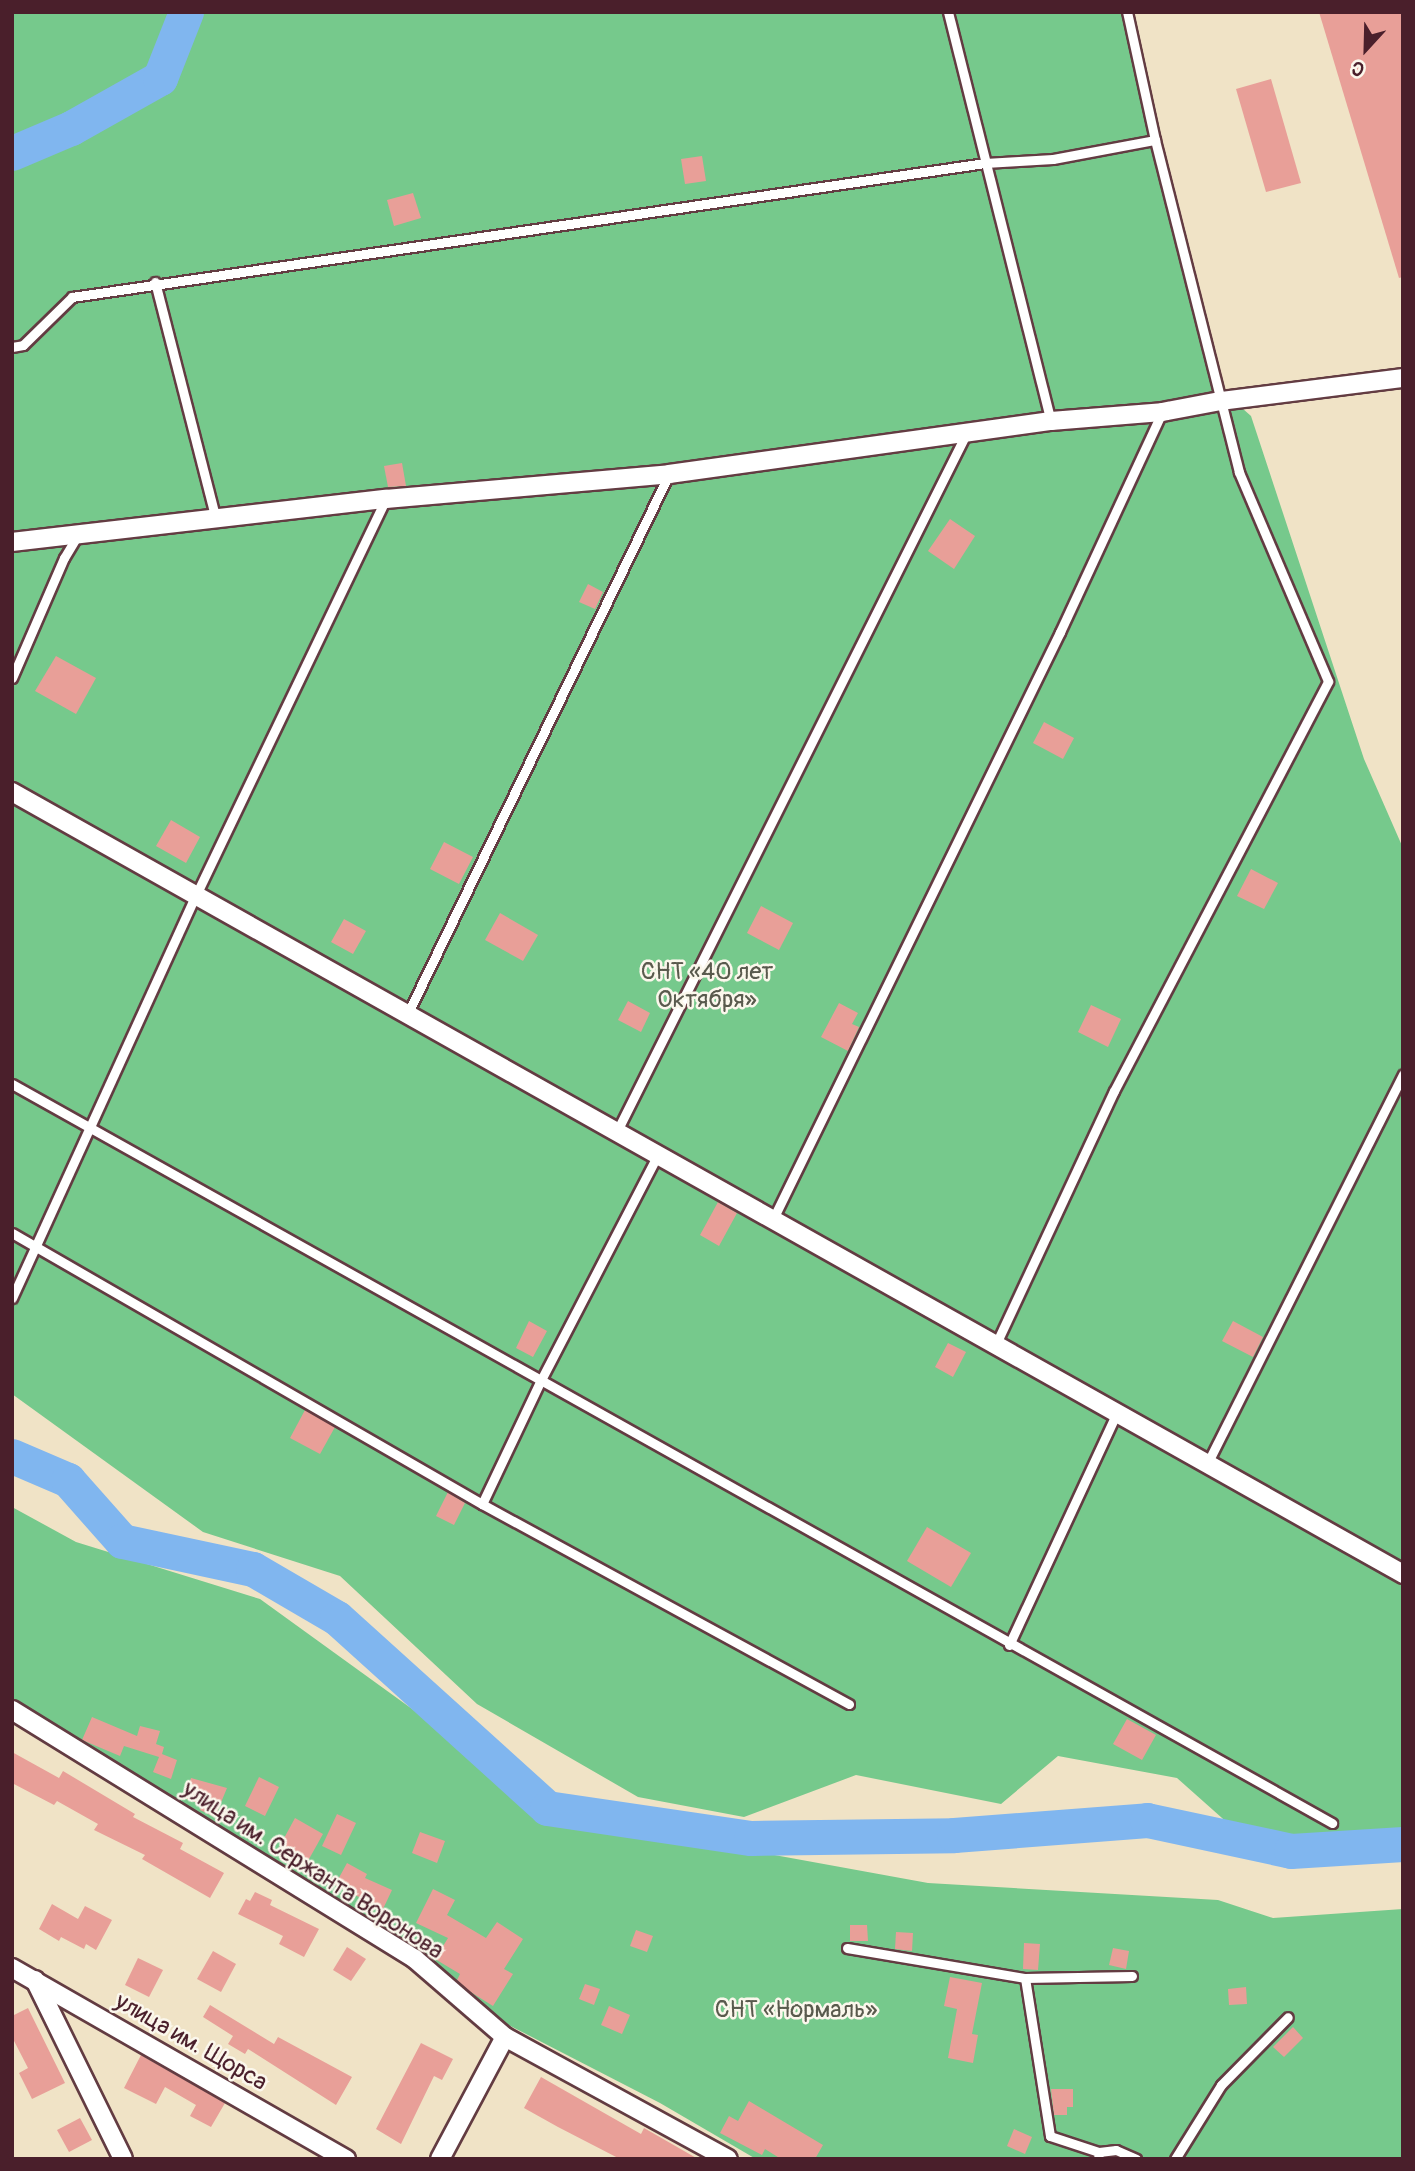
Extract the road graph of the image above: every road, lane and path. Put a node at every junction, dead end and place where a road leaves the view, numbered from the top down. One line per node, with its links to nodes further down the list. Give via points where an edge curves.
1 (948, 12): 4 (lane)
2 (1127, 12): 3 (lane)
3 (1155, 140): 4 (lane, via 1052,159); 8 (lane)
4 (985, 163): 5 (lane); 10 (lane)
5 (155, 282): 6 (lane, via 72,297 23,345); 14 (lane)
6 (12, 347)
7 (1403, 378): 8 (street)
8 (1221, 401): 9 (street); 30 (lane, via 1239,472 1328,681 1114,1091)
9 (1162, 412): 10 (street); 26 (lane, via 1060,632)
10 (1051, 421): 11 (street)
11 (967, 433): 12 (street); 24 (lane)
12 (669, 474): 13 (street); 20 (lane)
13 (386, 499): 14 (street); 19 (lane)
14 (216, 520): 15 (street)
15 (78, 536): 16 (street); 17 (lane)
16 (12, 542)
17 (12, 678)
18 (12, 792): 19 (street)
19 (196, 895): 20 (street); 23 (lane)
20 (407, 1015): 24 (street)
21 (1403, 1074): 33 (lane)
22 (12, 1084): 23 (lane)
23 (88, 1127): 28 (lane); 31 (lane)
24 (616, 1133): 25 (street)
25 (657, 1156): 26 (street); 31 (lane)
26 (772, 1221): 30 (street)
27 (12, 1233): 28 (lane)
28 (34, 1246): 29 (lane); 34 (lane)
29 (12, 1298)
30 (994, 1347): 32 (street)
31 (541, 1380): 34 (lane); 36 (lane)
32 (1116, 1415): 33 (street); 36 (lane)
33 (1206, 1465): 35 (street)
34 (482, 1504): 37 (lane)
35 (1403, 1574)
36 (1009, 1645): 39 (lane)
37 (849, 1704)
38 (12, 1710): 46 (street, улица им. Сержанта Воронова, via 415,1959)
39 (1332, 1823)
40 (847, 1948): 43 (lane)
41 (12, 1968): 44 (street, улица им. Щорса)
42 (1132, 1976): 43 (lane)
43 (1025, 1978): 47 (lane, via 1050,2136)
44 (35, 1980): 48 (street); 49 (street, улица им. Щорса)
45 (1288, 2017): 53 (lane, via 1221,2085)
46 (505, 2037): 50 (street); 51 (street, улица им. Сержанта Воронова)
47 (1098, 2155): 52 (lane, via 1116,2150)
48 (121, 2158)
49 (345, 2159)
50 (440, 2159)
51 (728, 2159)
52 (1136, 2159)
53 (1175, 2159)

